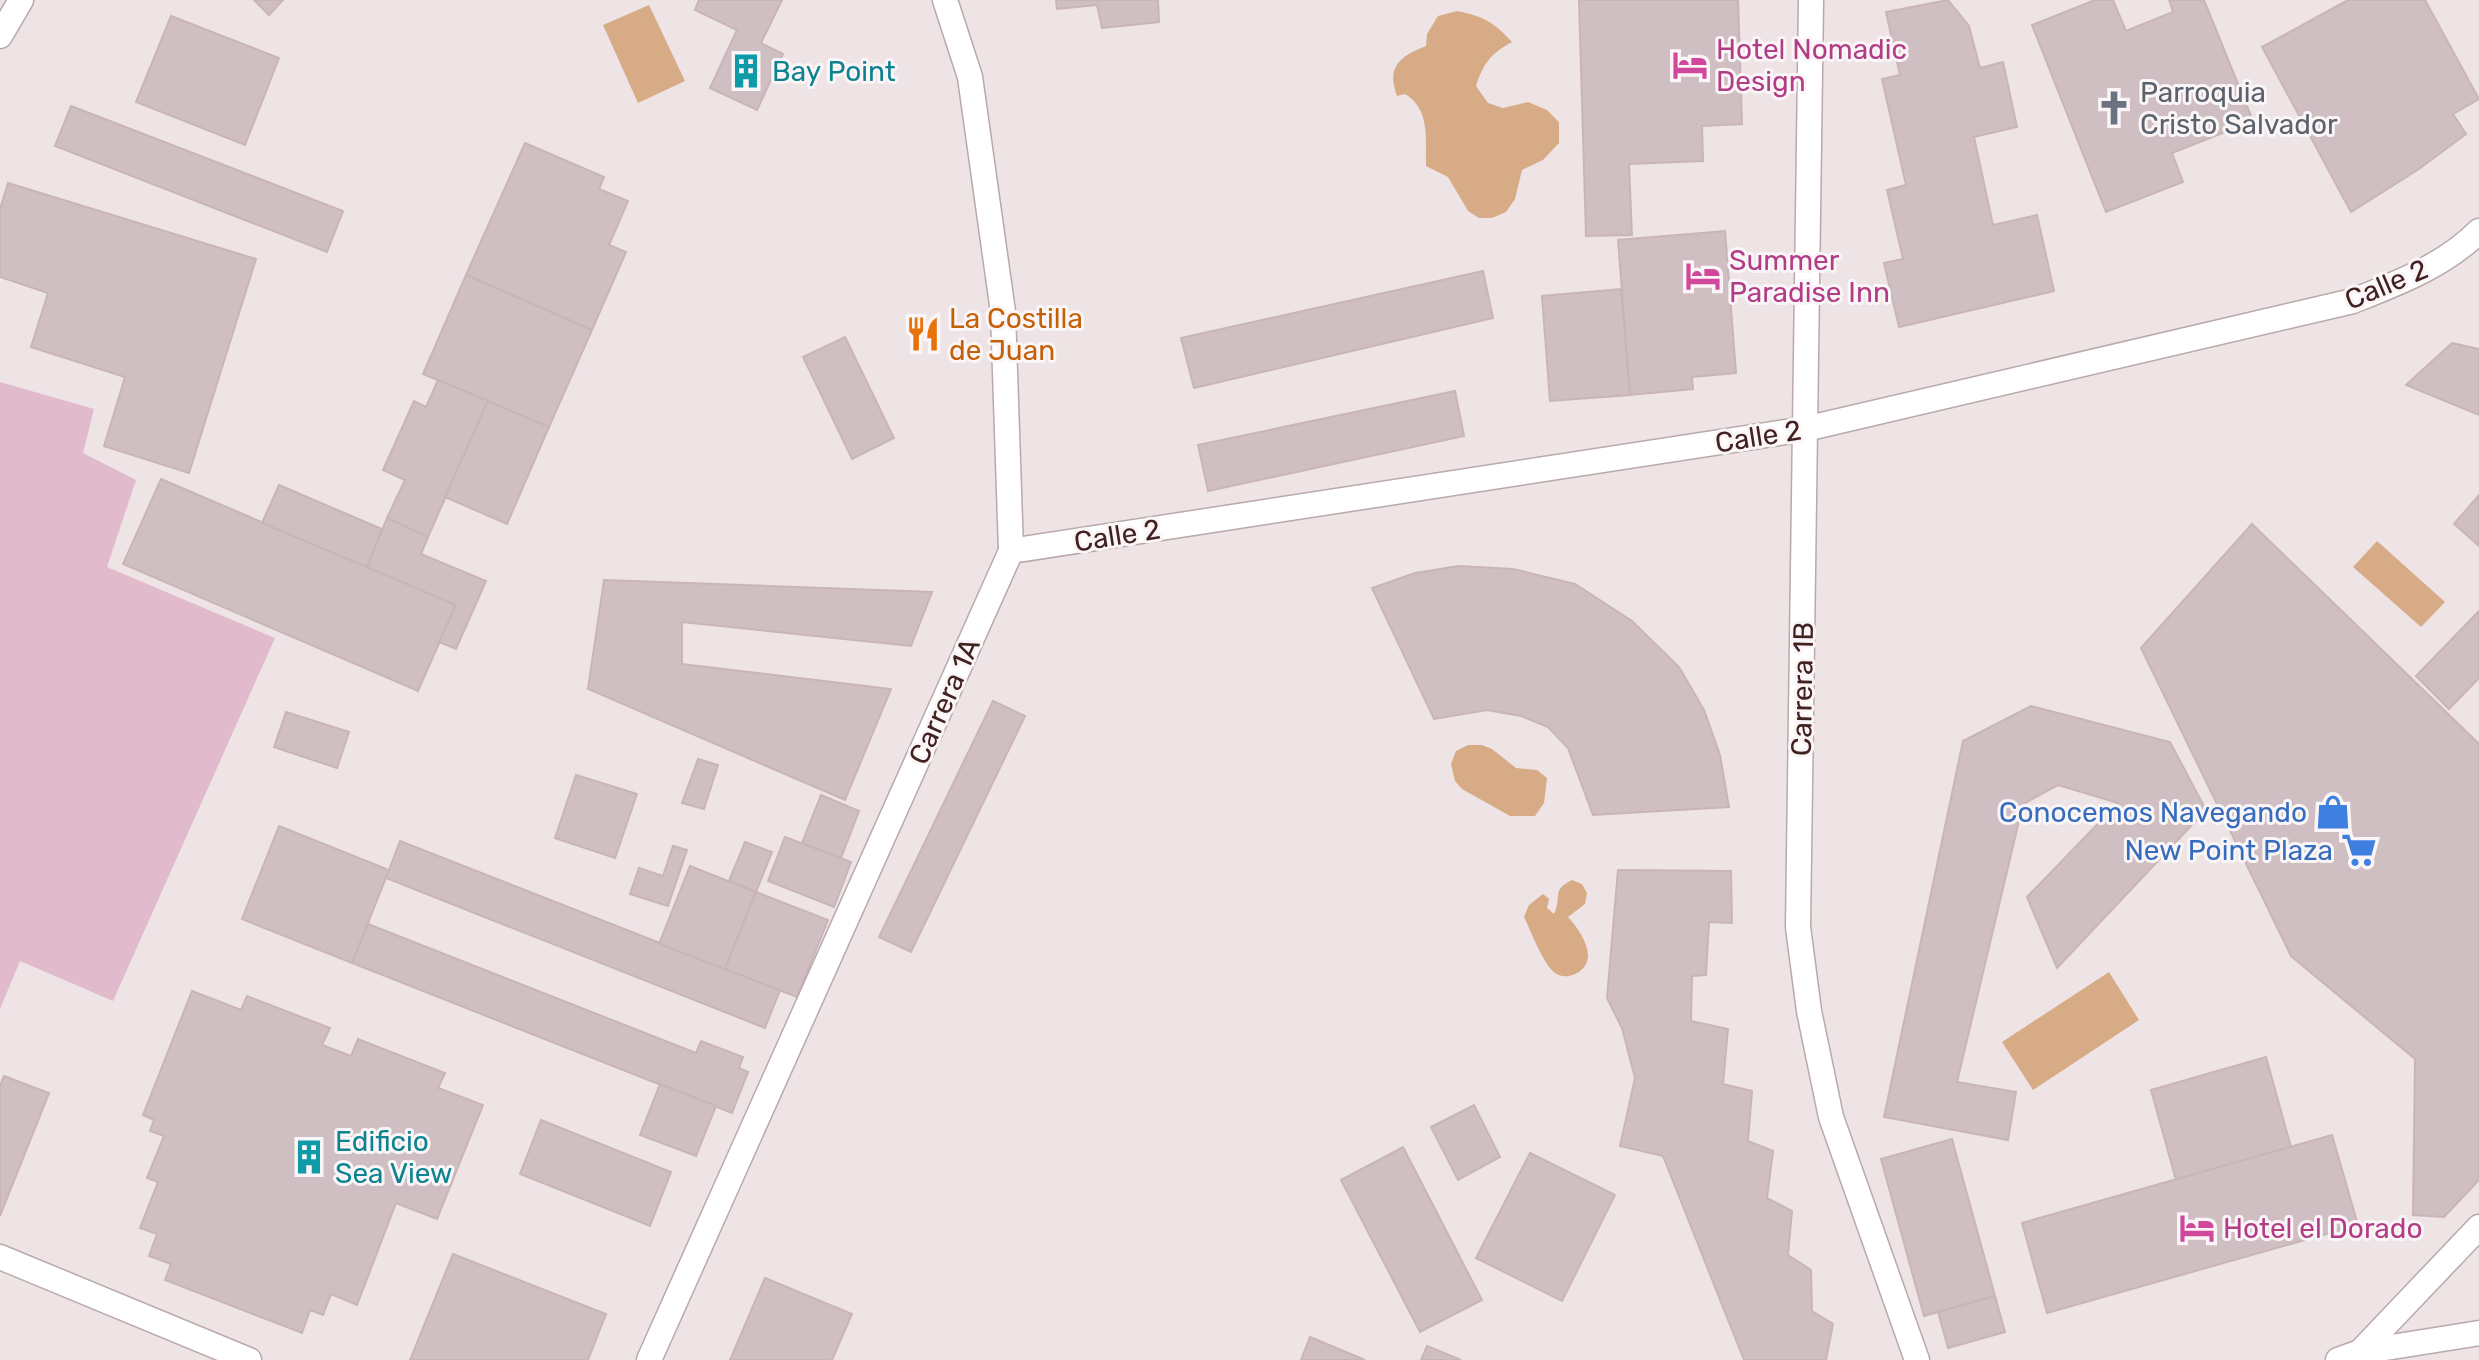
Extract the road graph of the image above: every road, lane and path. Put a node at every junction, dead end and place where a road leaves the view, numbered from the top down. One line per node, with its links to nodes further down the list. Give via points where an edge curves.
1 (21, 0): 4 (street)
2 (945, 0): 7 (street, Carrera 1A, via 970,77 1003,312)
3 (1811, 0): 6 (street, Carrera 1B)
4 (0, 36)
5 (2479, 231): 6 (street, Calle 2, via 2463,247 2411,278 2353,301)
6 (1805, 429): 7 (street, Calle 2); 14 (street, Carrera 1B, via 1798,927 1831,1117)
7 (1011, 551): 13 (street, Carrera 1A)
8 (2479, 1227): 11 (street)
9 (0, 1257): 12 (street)
10 (2479, 1333): 11 (street)
11 (2349, 1356)
12 (249, 1360)
13 (649, 1360)
14 (1917, 1360)

